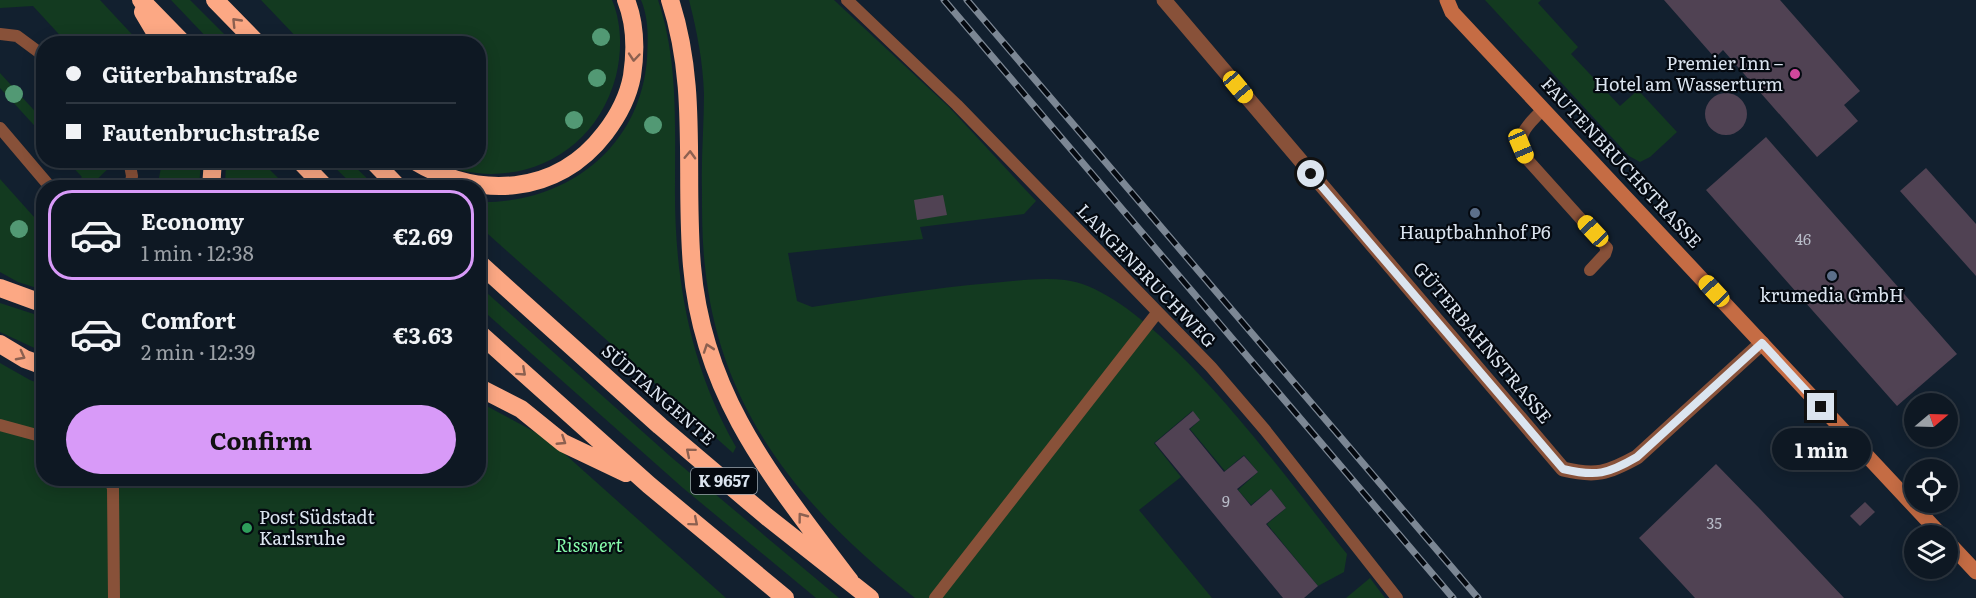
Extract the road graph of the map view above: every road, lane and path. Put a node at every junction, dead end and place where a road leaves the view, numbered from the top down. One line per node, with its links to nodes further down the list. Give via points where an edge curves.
1 (136, 0): 10 (highway)
2 (141, 0): 11 (highway)
3 (215, 0): 12 (highway, one-way to 3)
4 (626, 0): 23 (highway, one-way to 23, via 635,33 629,93 595,147 576,164 543,179)
5 (670, 0): 41 (highway, one-way to 5, via 750,444 721,388 703,335 692,267 688,194 691,126 686,72)
6 (847, 0): 28 (lane, LANGENBRUCHWEG, via 957,105)
7 (1164, 0): 30 (street, GÜTERBAHNSTRASSE, via 1563,469 1587,475 1615,470 1637,457)
8 (1447, 0): 14 (main road, FAUTENBRUCHSTRASSE, via 1452,12)
9 (0, 34): 13 (lane, via 17,36)
10 (157, 36)
11 (176, 36)
12 (250, 36)
13 (36, 50)
14 (1544, 109): 25 (lane, via 1521,133 1521,146 1526,158 1607,248); 30 (main road, FAUTENBRUCHSTRASSE)
15 (0, 128): 19 (lane)
16 (307, 168): 20 (highway)
17 (380, 168): 21 (highway)
18 (430, 168): 22 (highway, one-way to 18)
19 (44, 180)
20 (318, 180)
21 (391, 180)
22 (455, 180)
23 (486, 185)
24 (486, 269): 41 (highway, SÜDTANGENTE / K 9657, one-way to 24, via 660,426)
25 (1590, 270)
26 (0, 288): 27 (highway)
27 (36, 301)
28 (1157, 313): 45 (lane); 46 (lane, LANGENBRUCHWEG, via 1265,430)
29 (486, 339): 36 (highway, K 9657, one-way to 36)
30 (1762, 343): 38 (main road, FAUTENBRUCHSTRASSE)
31 (0, 344): 32 (highway, one-way to 32)
32 (36, 363)
33 (486, 391): 36 (highway, one-way to 36, via 521,409 563,443)
34 (0, 424): 35 (lane)
35 (36, 435)
36 (649, 484): 43 (highway, K 9657, one-way to 43)
37 (111, 486): 42 (lane)
38 (1932, 525)
39 (1958, 553): 40 (main road)
40 (1976, 572)
41 (850, 581): 44 (highway, SÜDTANGENTE / K 9657)
42 (114, 598)
43 (785, 598)
44 (870, 598)
45 (935, 598)
46 (1397, 598)

